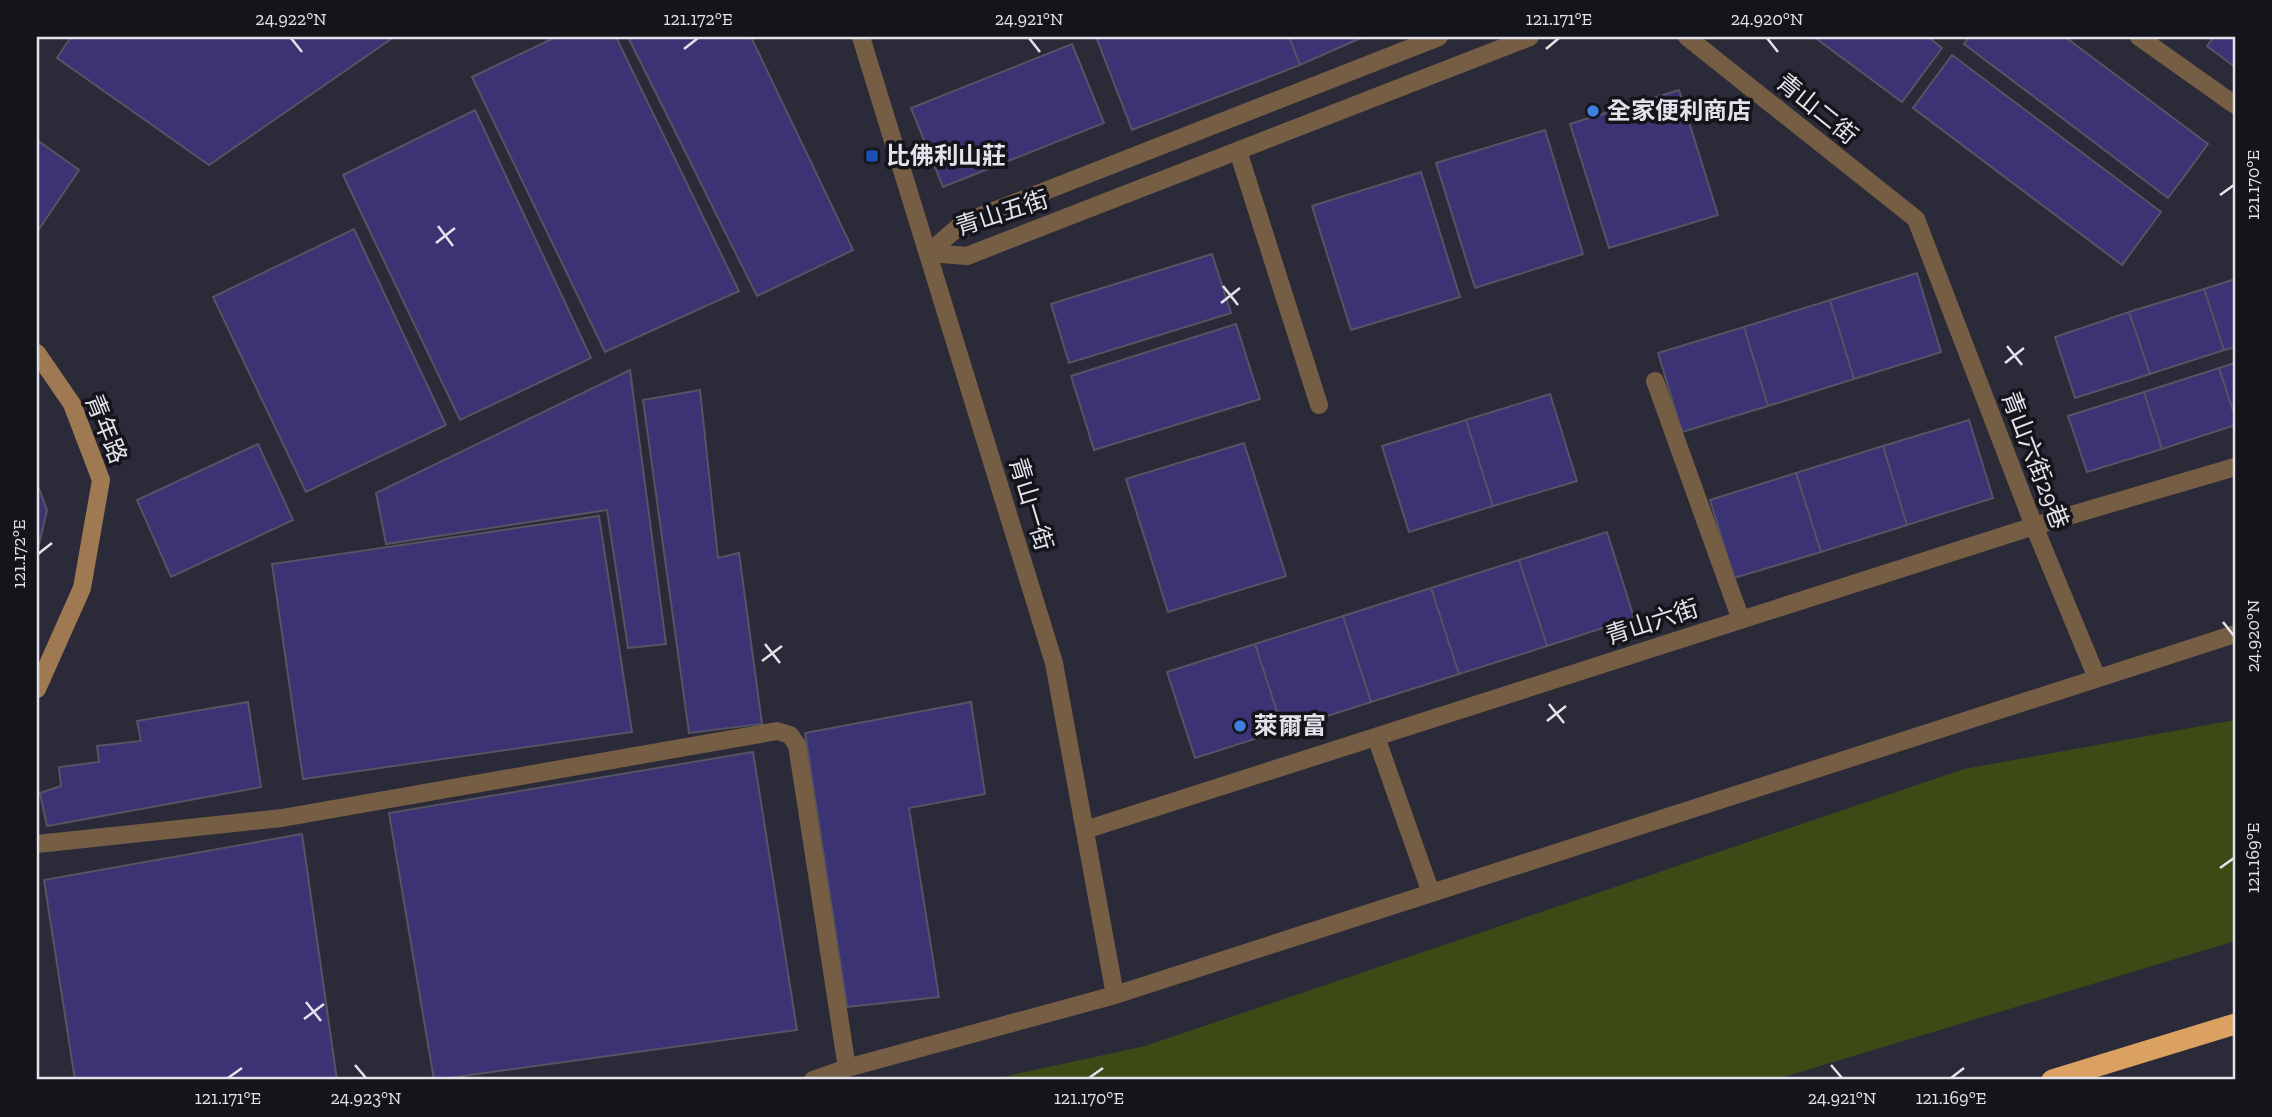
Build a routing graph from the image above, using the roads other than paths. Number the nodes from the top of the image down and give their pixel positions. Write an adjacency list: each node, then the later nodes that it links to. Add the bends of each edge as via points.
1 (861, 37): 9 (street, 青山一街)
2 (1439, 37): 9 (street, 青山五街, via 963,223)
3 (1530, 37): 7 (street, 青山五街)
4 (1687, 37): 8 (street, 青山二街)
5 (2139, 37): 6 (street)
6 (2235, 105)
7 (1238, 150): 9 (street, 青山五街, via 967,256); 12 (street)
8 (1916, 219): 14 (street, 青山六街29巷)
9 (928, 253): 20 (street, 青山一街, via 1054,663)
10 (37, 352): 18 (street, 青年路, via 72,404 101,480 82,589)
11 (1655, 381): 15 (street)
12 (1319, 405)
13 (2235, 467): 14 (street, 青山六街)
14 (2034, 526): 15 (street, 青山六街); 17 (street, 青山六街29巷)
15 (1741, 620): 19 (street, 青山六街)
16 (2235, 634): 17 (street)
17 (2097, 678): 22 (street)
18 (37, 689)
19 (1376, 737): 20 (street, 青山六街); 22 (street)
20 (1085, 830): 23 (street, 青山一街)
21 (37, 844): 25 (street, via 282,818 777,731 790,735 797,745)
22 (1431, 893): 23 (street)
23 (1115, 995): 25 (street)
24 (2235, 1024): 27 (highway)
25 (848, 1068): 26 (street)
26 (813, 1080)
27 (2052, 1080)

